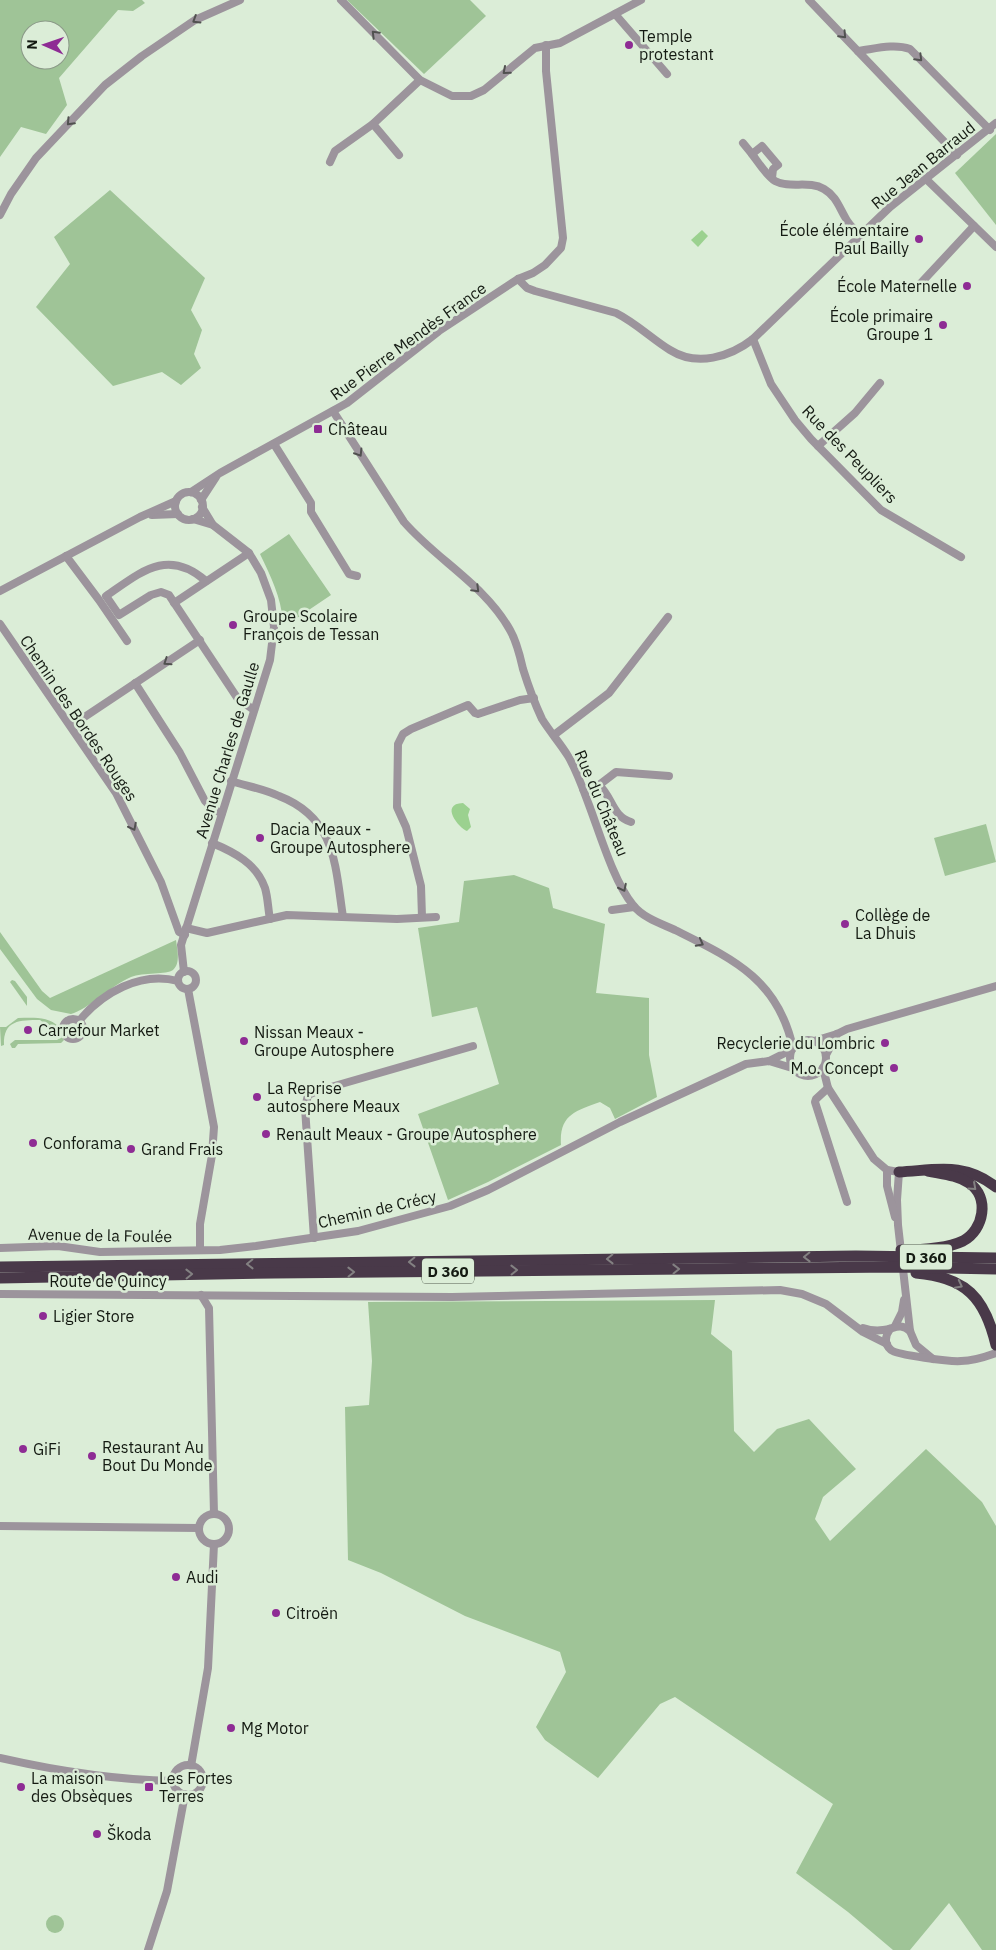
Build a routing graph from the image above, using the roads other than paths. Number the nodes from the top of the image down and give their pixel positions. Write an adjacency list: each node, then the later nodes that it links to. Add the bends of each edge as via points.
1 (240, 0): 20 (street, one-way to 20, via 195,20 105,85 36,158)
2 (341, 0): 9 (street, one-way to 2)
3 (641, 0): 5 (street)
4 (809, 0): 7 (street, one-way to 7)
5 (615, 14): 6 (street, via 560,43); 8 (street)
6 (546, 45): 9 (street, one-way to 9, via 535,48 484,90 471,96 452,96); 24 (street, Rue Pierre Mendès France, via 563,238 561,248 545,266)
7 (858, 51): 12 (street, one-way to 12, via 891,47 910,49); 15 (street)
8 (667, 74)
9 (420, 80): 11 (street)
10 (996, 123): 12 (street, Rue Jean Barraud)
11 (373, 124): 16 (street); 17 (street, via 335,151)
12 (990, 130): 15 (street, Rue Jean Barraud)
13 (743, 143): 14 (street)
14 (752, 154): 18 (street); 18 (street, via 762,146 778,164 773,169)
15 (957, 154): 19 (street, Rue Jean Barraud)
16 (399, 155)
17 (330, 162)
18 (772, 178): 22 (street, via 784,184 814,184 825,189)
19 (926, 179): 21 (street); 22 (street, Rue Jean Barraud)
20 (0, 215)
21 (974, 226): 23 (street); 25 (street)
22 (860, 235): 26 (street, Rue Jean Barraud)
23 (996, 247)
24 (518, 279): 26 (street, Rue Jean Barraud, via 535,291 629,319 671,351 688,358 719,357 738,350); 28 (street, Rue Pierre Mendès France, via 439,331)
25 (920, 284)
26 (753, 339): 30 (street, Rue des Peupliers, via 771,384 795,420)
27 (880, 383): 30 (street, via 856,413)
28 (333, 411): 29 (street, Rue Pierre Mendès France); 51 (street, Rue du Château, one-way to 51, via 404,522 464,577 506,622)
29 (274, 444): 31 (street, Rue Pierre Mendès France); 42 (street, via 311,503 311,512 349,574)
30 (818, 446): 41 (street, Rue des Peupliers, via 881,510)
31 (217, 475): 32 (street, Rue Pierre Mendès France); 34 (street, Rue Pierre Mendès France)
32 (191, 492): 33 (street, via 182,494); 34 (street)
33 (176, 501): 35 (street); 36 (street)
34 (202, 503): 37 (street, via 200,514); 38 (street, Avenue Charles de Gaulle)
35 (178, 514): 36 (street); 37 (street, via 186,520)
36 (140, 517): 40 (street)
37 (194, 519): 38 (street, Avenue Charles de Gaulle)
38 (213, 525): 39 (street, Avenue Charles de Gaulle)
39 (249, 553): 43 (street); 52 (street, Avenue Charles de Gaulle, via 271,600 274,627 273,649)
40 (66, 556): 44 (street); 49 (street)
41 (961, 557)
42 (357, 576)
43 (206, 581): 45 (street); 45 (street, via 194,571 163,564 141,572 106,596 119,615 161,592 169,595)
44 (0, 591)
45 (174, 603): 48 (street)
46 (668, 617): 54 (street, via 609,693)
47 (0, 624): 53 (street, Chemin des Bordes Rouges)
48 (200, 640): 50 (street, one-way to 50); 52 (street, via 238,699)
49 (127, 641)
50 (135, 683): 53 (street); 59 (street, via 180,753 205,800)
51 (534, 698): 54 (street, Rue du Château, via 542,719); 65 (street, via 478,714 468,705 411,729 400,739 397,808 406,827 421,886)
52 (254, 710): 56 (street, Avenue Charles de Gaulle)
53 (71, 726): 68 (street, Chemin des Bordes Rouges, one-way to 68, via 116,793 161,882 179,932)
54 (554, 735): 58 (street, Rue du Château, via 570,759)
55 (669, 776): 57 (street, via 616,772)
56 (231, 781): 59 (street, Avenue Charles de Gaulle); 64 (street, via 292,801 320,825 332,849)
57 (599, 785): 58 (street); 60 (street, via 606,791 617,813)
58 (583, 789): 62 (street, Rue du Château, one-way to 62, via 604,847)
59 (222, 813): 61 (street, Avenue Charles de Gaulle)
60 (631, 822)
61 (212, 843): 67 (street, via 241,857 257,872 264,887); 68 (street, Avenue Charles de Gaulle)
62 (634, 907): 63 (street); 77 (street, Rue du Château, one-way to 77, via 753,975 779,1008)
63 (612, 910)
64 (343, 917): 65 (street); 67 (street, via 287,915)
65 (422, 917): 66 (street)
66 (436, 917)
67 (270, 919): 68 (street, via 207,933)
68 (185, 932): 69 (street, Avenue Charles de Gaulle, via 181,945)
69 (184, 972): 70 (street); 72 (street, via 195,978 193,986)
70 (178, 980): 72 (street, via 180,986); 73 (street, via 151,978 130,983 108,995)
71 (996, 986): 74 (street)
72 (188, 989): 92 (street, via 214,1127 200,1224)
73 (78, 1021)
74 (837, 1034): 75 (street); 78 (street)
75 (814, 1041): 77 (street, via 801,1041); 78 (street, via 822,1046)
76 (472, 1046): 90 (street, via 308,1095 304,1108)
77 (792, 1049): 79 (street, Chemin de Crécy); 80 (street, via 789,1059)
78 (826, 1056): 81 (street)
79 (769, 1061): 80 (street, Chemin de Crécy); 90 (street, Chemin de Crécy, via 746,1064 450,1206 381,1226)
80 (792, 1068): 82 (street, via 799,1075)
81 (823, 1068): 82 (street); 83 (street)
82 (809, 1077): 83 (street)
83 (828, 1088): 84 (street, via 874,1159); 88 (street, via 815,1102)
84 (887, 1170): 86 (street); 89 (street, via 887,1186)
85 (928, 1170): 86 (highway); 87 (highway, via 967,1171); 93 (highway, one-way to 93, via 959,1178 979,1193 983,1206 975,1232 950,1245 908,1250 863,1250)
86 (900, 1172): 89 (street)
87 (996, 1188)
88 (847, 1202)
89 (898, 1226): 99 (street)
90 (314, 1238): 92 (street, Chemin de Crécy)
91 (0, 1248): 92 (street, Avenue de la Foulée, via 58,1246 100,1252)
92 (200, 1250)
93 (856, 1256): 94 (highway, D 360); 95 (highway, D 360, one-way to 95)
94 (996, 1258)
95 (0, 1267)
96 (897, 1267): 97 (highway, D 360); 98 (highway, D 360, one-way to 96); 108 (highway, one-way to 108, via 907,1273 942,1278 972,1292 983,1307)
97 (996, 1269)
98 (0, 1278)
99 (906, 1293): 105 (street, via 902,1312); 106 (street)
100 (0, 1294): 101 (street, Route de Quincy)
101 (201, 1295): 102 (street, Route de Quincy); 103 (street)
102 (215, 1295): 103 (street); 104 (street, Route de Quincy, via 452,1297 780,1290 802,1294 826,1304)
103 (209, 1308): 112 (street)
104 (854, 1325): 105 (street, via 872,1330); 107 (street, Route de Quincy)
105 (892, 1328): 106 (street, via 902,1326); 107 (street, via 886,1336)
106 (911, 1335): 109 (street, via 910,1347); 111 (street, via 916,1345)
107 (887, 1344): 109 (street, via 893,1352)
108 (996, 1345)
109 (902, 1353): 111 (street)
110 (996, 1353): 111 (street, via 960,1361)
111 (933, 1359)
112 (214, 1514): 114 (street, via 202,1520); 115 (street, via 226,1520 229,1534)
113 (0, 1526): 114 (street)
114 (199, 1528): 115 (street, via 202,1538)
115 (214, 1544): 117 (street, via 208,1668)
116 (0, 1758): 118 (street, via 102,1776)
117 (191, 1766): 118 (street, via 177,1770); 119 (street, via 200,1772 202,1784 197,1791)
118 (173, 1781): 119 (street, via 177,1790)
119 (185, 1794): 120 (street, via 167,1891)
120 (148, 1950)

